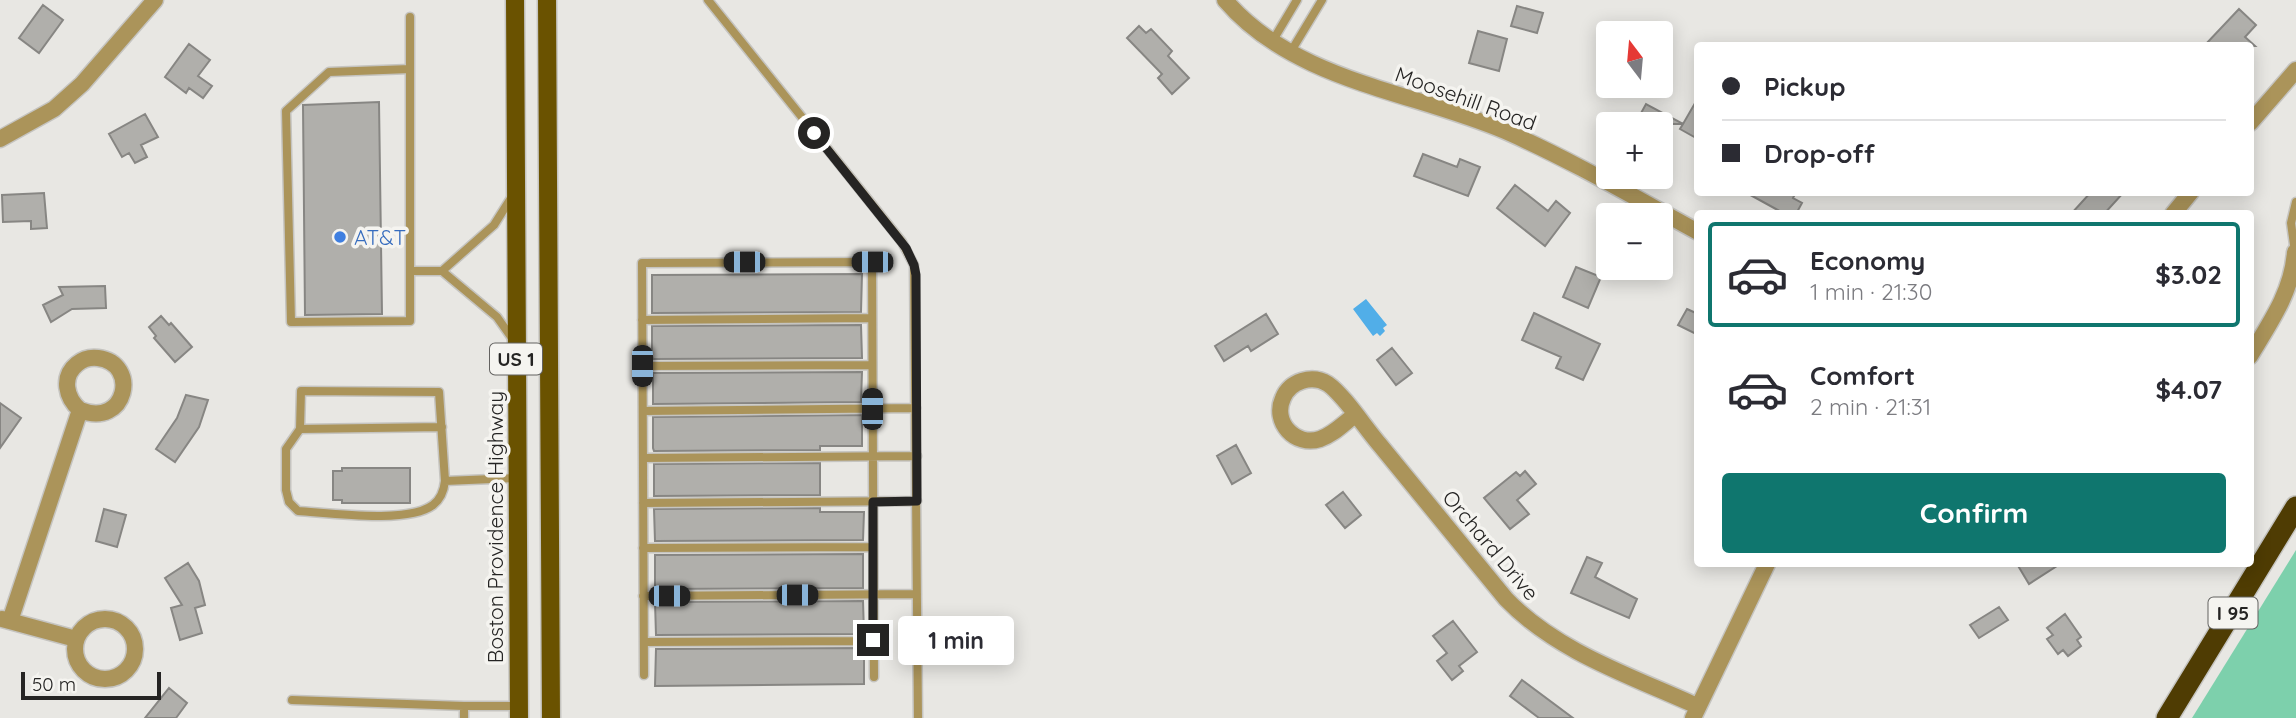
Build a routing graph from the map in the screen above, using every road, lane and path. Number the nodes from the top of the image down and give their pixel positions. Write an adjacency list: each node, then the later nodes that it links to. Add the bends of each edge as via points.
1 (155, 0): 14 (street, via 82,84 54,109)
2 (515, 0): 15 (main road, Boston Providence Highway / US 1)
3 (547, 0): 62 (main road, US 1)
4 (708, 0): 29 (lane, via 909,254 916,275)
5 (1225, 0): 9 (street, Moosehill Road)
6 (1297, 0): 9 (lane)
7 (1322, 0): 10 (lane)
8 (410, 17): 11 (lane)
9 (1272, 42): 10 (street, Moosehill Road)
10 (1290, 52): 19 (street, Moosehill Road, via 1347,77 1504,131)
11 (410, 69): 21 (lane); 21 (lane, via 329,72 286,111 291,322 410,321)
12 (2296, 70): 13 (street)
13 (2254, 118)
14 (0, 139)
15 (515, 193): 22 (lane, via 494,225); 25 (main road, Boston Providence Highway / US 1)
16 (2188, 196): 18 (street)
17 (2296, 202): 20 (lane, via 2291,223)
18 (2176, 210)
19 (1694, 230)
20 (2295, 252): 26 (street, via 2285,297)
21 (410, 271): 22 (lane)
22 (442, 271): 25 (lane, via 497,317)
23 (872, 318): 24 (lane); 24 (lane, via 872,262 642,263); 27 (lane)
24 (642, 320): 28 (lane)
25 (516, 344): 39 (main road, Boston Providence Highway / US 1)
26 (2254, 349)
27 (872, 365): 28 (lane); 30 (lane)
28 (642, 366): 32 (lane)
29 (916, 408): 30 (lane); 37 (lane)
30 (872, 409): 32 (lane); 36 (lane)
31 (80, 410): 51 (street)
32 (643, 411): 38 (lane)
33 (1355, 415): 33 (street, Orchard Drive, via 1327,436 1308,441 1289,432 1280,404 1299,381 1319,380); 60 (street, Orchard Drive, via 1523,617 1565,647)
34 (442, 427): 35 (lane); 35 (lane, via 439,392 301,391); 40 (lane)
35 (300, 429): 40 (lane, via 286,449 286,490 298,511 398,516 434,505 443,494)
36 (873, 456): 37 (lane); 38 (lane); 42 (lane)
37 (916, 456): 41 (lane)
38 (643, 458): 43 (lane)
39 (517, 478): 40 (lane); 59 (main road, Boston Providence Highway / US 1)
40 (445, 481)
41 (917, 501): 42 (lane); 49 (lane)
42 (873, 502): 43 (lane); 45 (lane)
43 (643, 503): 46 (lane)
44 (2296, 508): 64 (highway, I 95)
45 (873, 547): 46 (lane); 48 (lane)
46 (643, 548): 50 (lane)
47 (1766, 567): 60 (street)
48 (873, 594): 49 (lane); 50 (lane); 53 (lane)
49 (917, 594): 63 (lane)
50 (643, 596): 54 (lane)
51 (5, 620): 52 (street)
52 (76, 639)
53 (873, 640): 54 (lane); 56 (lane)
54 (644, 642): 55 (lane)
55 (644, 675)
56 (873, 677)
57 (292, 700): 58 (lane)
58 (464, 706): 59 (lane); 61 (lane)
59 (519, 712)
60 (1695, 712)
61 (464, 718)
62 (551, 718)
63 (918, 718)
64 (2167, 718)

